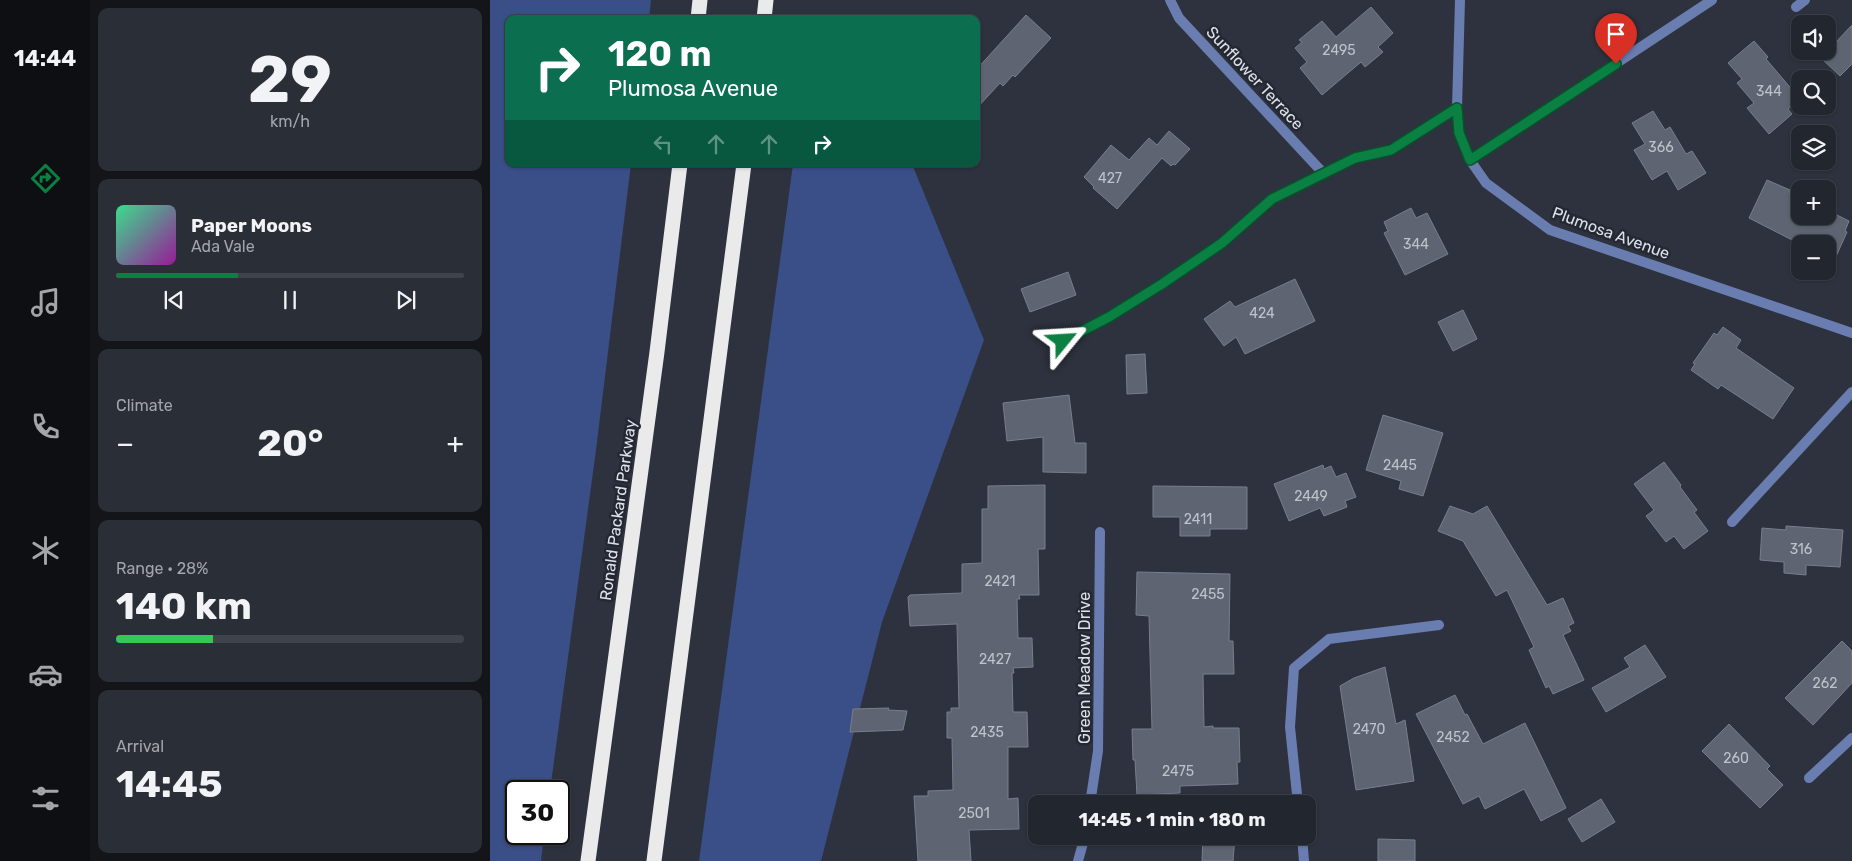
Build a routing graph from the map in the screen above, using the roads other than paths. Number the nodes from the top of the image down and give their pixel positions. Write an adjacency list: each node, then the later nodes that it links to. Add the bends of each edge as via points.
1 (700, 0): 8 (highway)
2 (766, 0): 9 (highway)
3 (1170, 0): 14 (street, Sunflower Terrace, via 1179,18)
4 (1460, 0): 10 (street, Plumosa Avenue)
5 (1712, 0): 11 (street)
6 (1805, 0): 7 (street)
7 (1796, 7)
8 (698, 15)
9 (764, 15)
10 (1457, 108): 11 (street, Plumosa Avenue, via 1459,133); 14 (street, via 1391,150 1355,158)
11 (1470, 160): 15 (street, Plumosa Avenue, via 1486,182 1550,230)
12 (680, 167): 27 (highway, Ronald Packard Parkway)
13 (744, 167): 28 (highway)
14 (1324, 174): 16 (street, via 1272,199 1222,243 1162,284)
15 (1852, 333)
16 (1063, 341)
17 (1852, 392): 18 (street)
18 (1732, 522)
19 (1100, 532): 23 (street, Green Meadow Drive, via 1098,751)
20 (1439, 626): 24 (street, via 1329,639 1294,668 1290,727)
21 (1852, 738): 22 (street)
22 (1809, 778)
23 (1091, 795)
24 (1297, 795)
25 (1082, 845): 29 (street)
26 (1303, 845): 30 (street)
27 (588, 861)
28 (654, 861)
29 (1078, 861)
30 (1304, 861)

